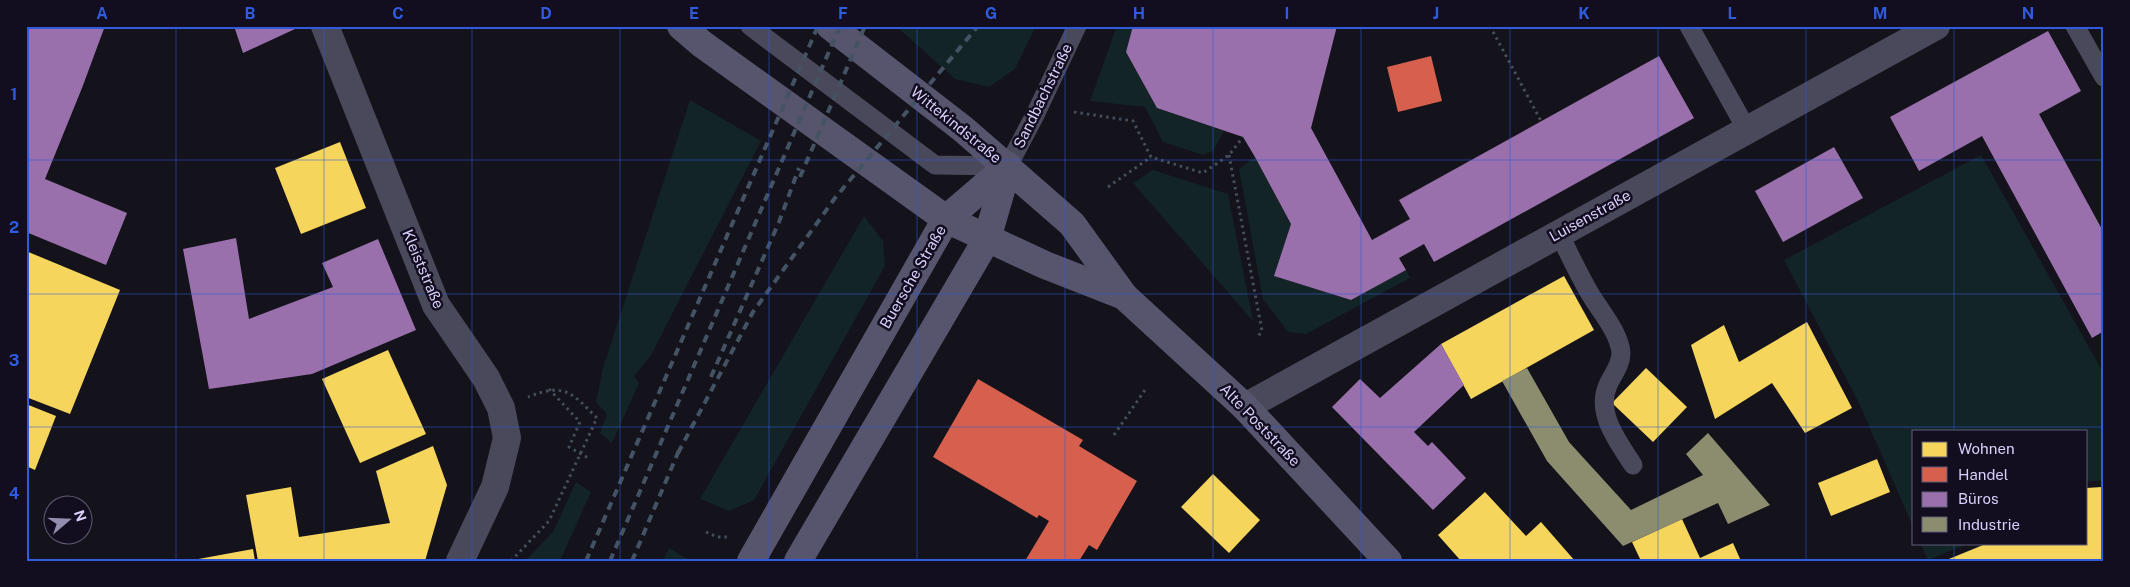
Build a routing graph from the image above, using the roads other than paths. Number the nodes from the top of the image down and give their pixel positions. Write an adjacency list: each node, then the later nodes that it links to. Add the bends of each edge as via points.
1 (325, 26): 18 (street, Kleiststraße, via 436,305 486,378 501,408 507,438 495,487)
2 (681, 26): 12 (main road)
3 (750, 26): 11 (lane, Wittekindstraße, via 935,165)
4 (830, 26): 11 (main road, Wittekindstraße)
5 (1077, 26): 11 (lane, Sandbachstraße)
6 (1689, 26): 10 (lane)
7 (1936, 26): 10 (street, Luisenstraße)
8 (2075, 26): 9 (lane)
9 (2104, 77)
10 (1747, 130): 13 (street, Luisenstraße)
11 (1008, 166): 12 (main road, Buersche Straße); 14 (main road); 15 (main road, Alte Poststraße, via 1072,224)
12 (946, 219): 14 (main road); 19 (main road, Buersche Straße)
13 (1559, 234): 16 (street, Luisenstraße); 17 (lane, via 1612,329 1621,352 1618,367 1607,387 1604,408 1611,431)
14 (986, 239): 15 (main road, Alte Poststraße); 20 (main road)
15 (1124, 296): 16 (main road, Alte Poststraße)
16 (1245, 406): 21 (main road, Alte Poststraße)
17 (1633, 465)
18 (460, 561)
19 (751, 561)
20 (798, 561)
21 (1388, 561)

